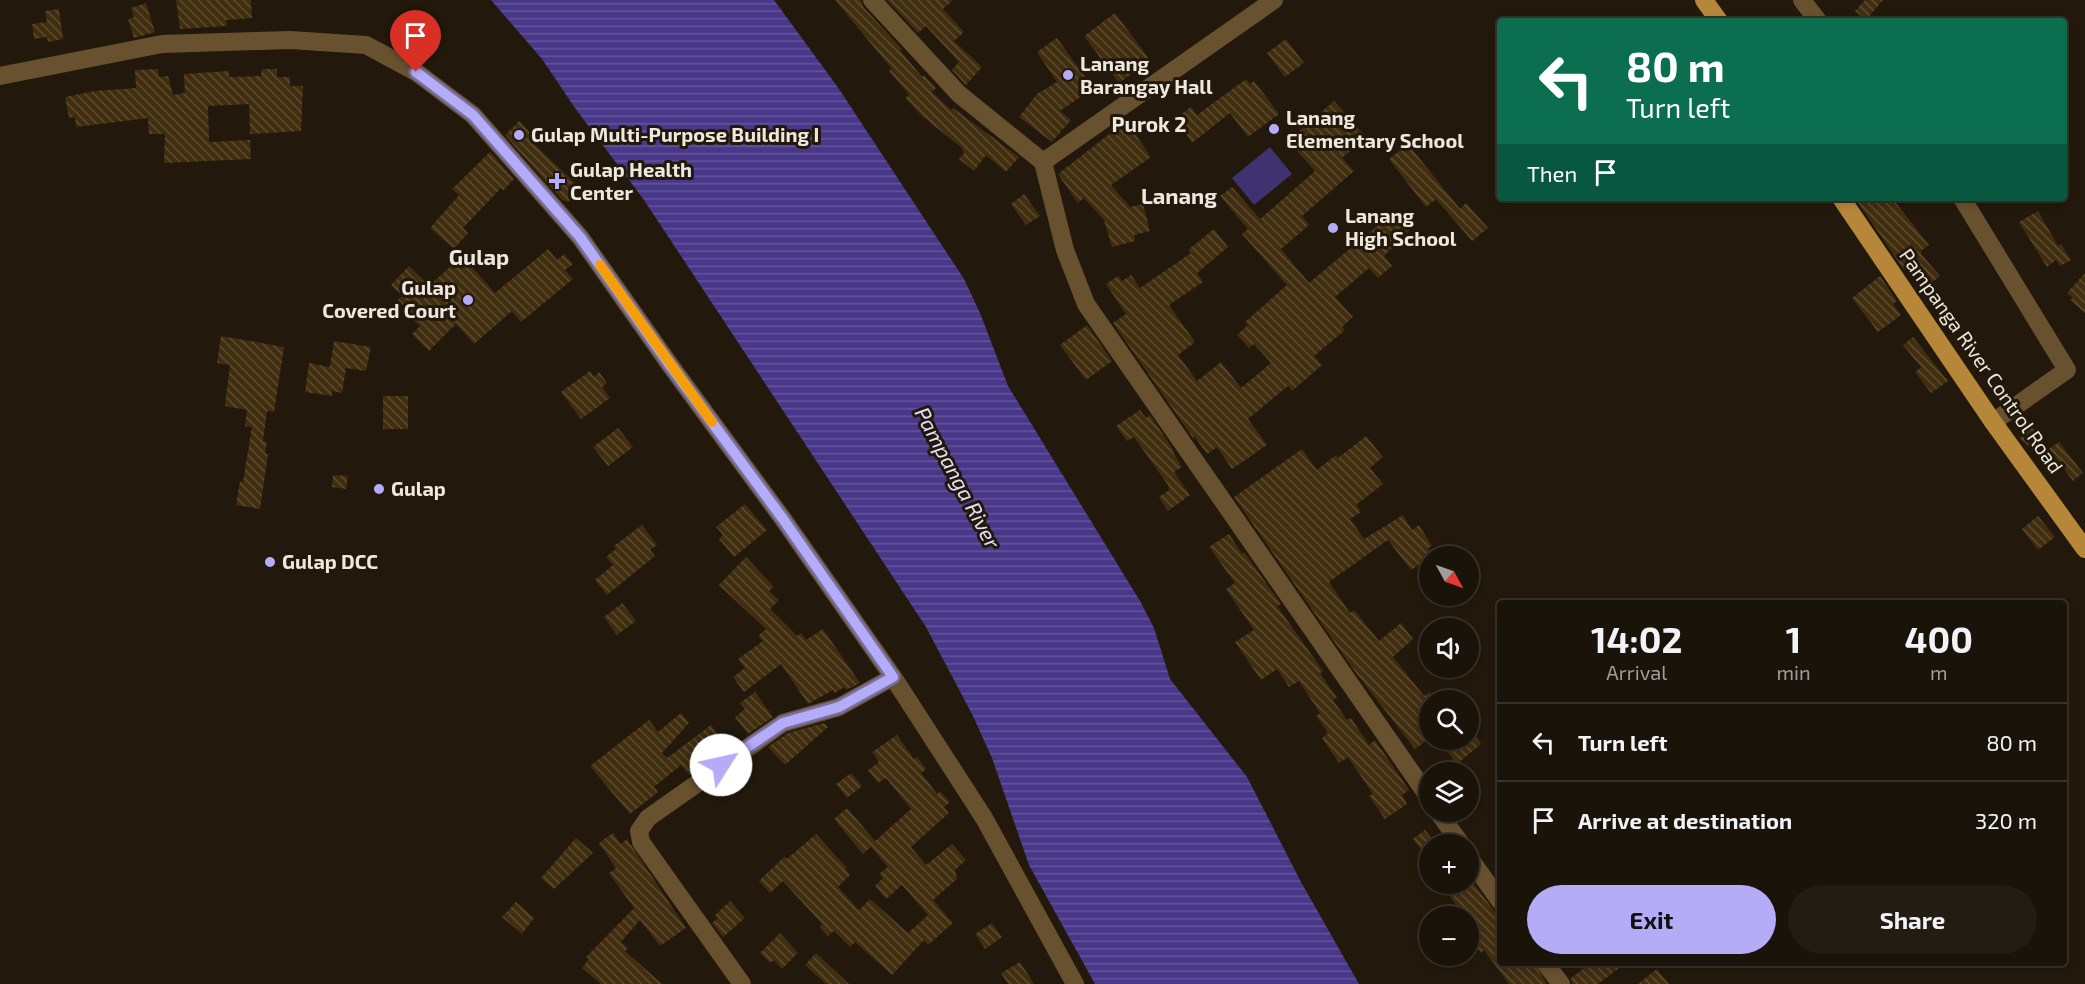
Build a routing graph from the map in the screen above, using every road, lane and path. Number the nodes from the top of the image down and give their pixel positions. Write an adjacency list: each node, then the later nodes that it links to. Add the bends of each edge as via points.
1 (872, 0): 8 (street, via 959,94)
2 (1274, 0): 8 (street)
3 (1704, 0): 5 (main road)
4 (1802, 0): 6 (street)
5 (1717, 18)
6 (1816, 18)
7 (0, 76): 13 (street, via 162,44 290,40 366,45 416,72 473,115 580,237)
8 (1043, 162): 14 (street, via 1065,250 1086,304)
9 (1843, 201): 11 (main road, Pampanga River Control Road)
10 (1964, 201): 11 (street, via 2067,370)
11 (1993, 422): 12 (main road, Pampanga River Control Road)
12 (2085, 549)
13 (893, 677): 18 (street, via 839,707 783,723 648,818 639,831 640,842); 19 (street, via 984,818)
14 (1419, 783)
15 (1479, 871): 16 (street)
16 (1497, 897)
17 (1547, 966): 20 (street)
18 (742, 984)
19 (1075, 984)
20 (1561, 984)

